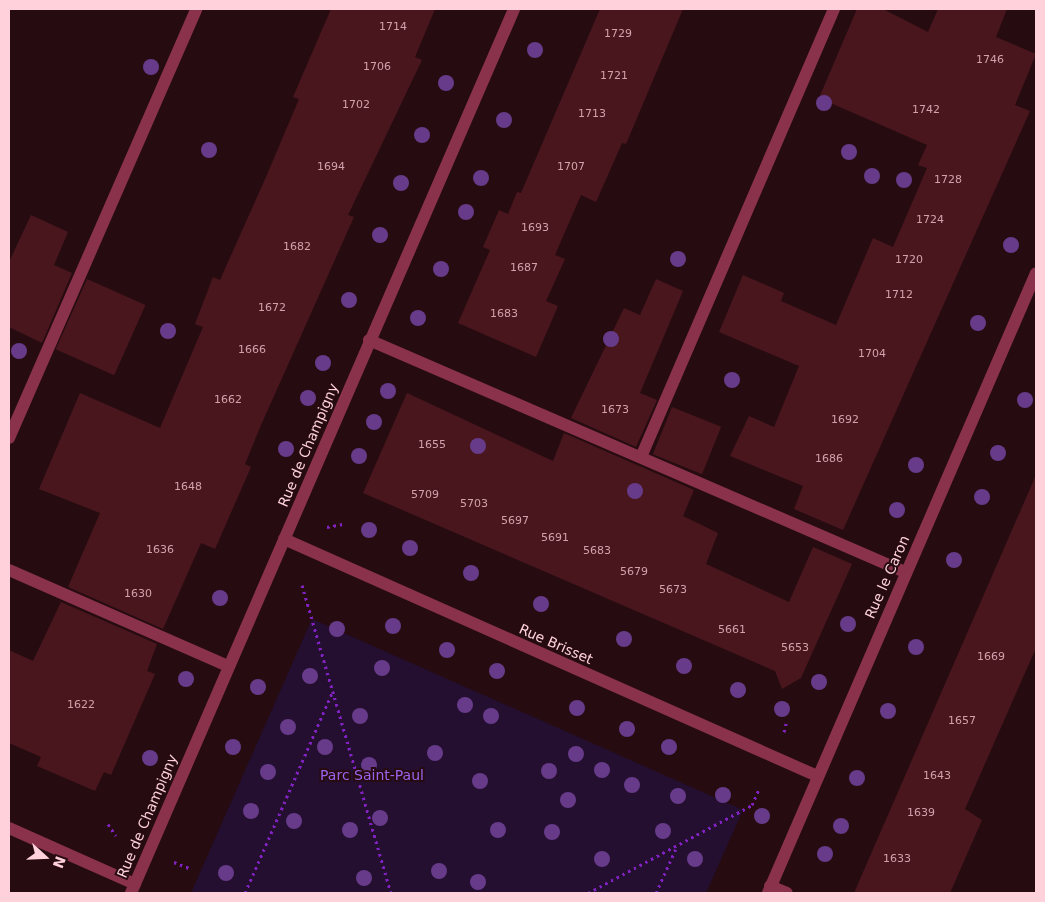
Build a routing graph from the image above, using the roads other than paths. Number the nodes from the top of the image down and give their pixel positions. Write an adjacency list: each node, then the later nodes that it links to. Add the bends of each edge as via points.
1 (196, 9): 6 (street)
2 (514, 9): 5 (street, Rue de Champigny)
3 (834, 9): 7 (street)
4 (1036, 274): 10 (street, Rue le Caron)
5 (369, 340): 7 (street); 8 (street, Rue de Champigny)
6 (9, 438)
7 (640, 457): 10 (street)
8 (284, 539): 11 (street, Rue de Champigny); 12 (street, Rue Brisset)
9 (9, 570): 11 (street)
10 (905, 572): 12 (street, Rue le Caron)
11 (228, 666): 14 (street, Rue de Champigny)
12 (817, 776): 15 (street, Rue le Caron)
13 (9, 828): 14 (street)
14 (133, 888)
15 (769, 890): 16 (street)
16 (787, 893)

